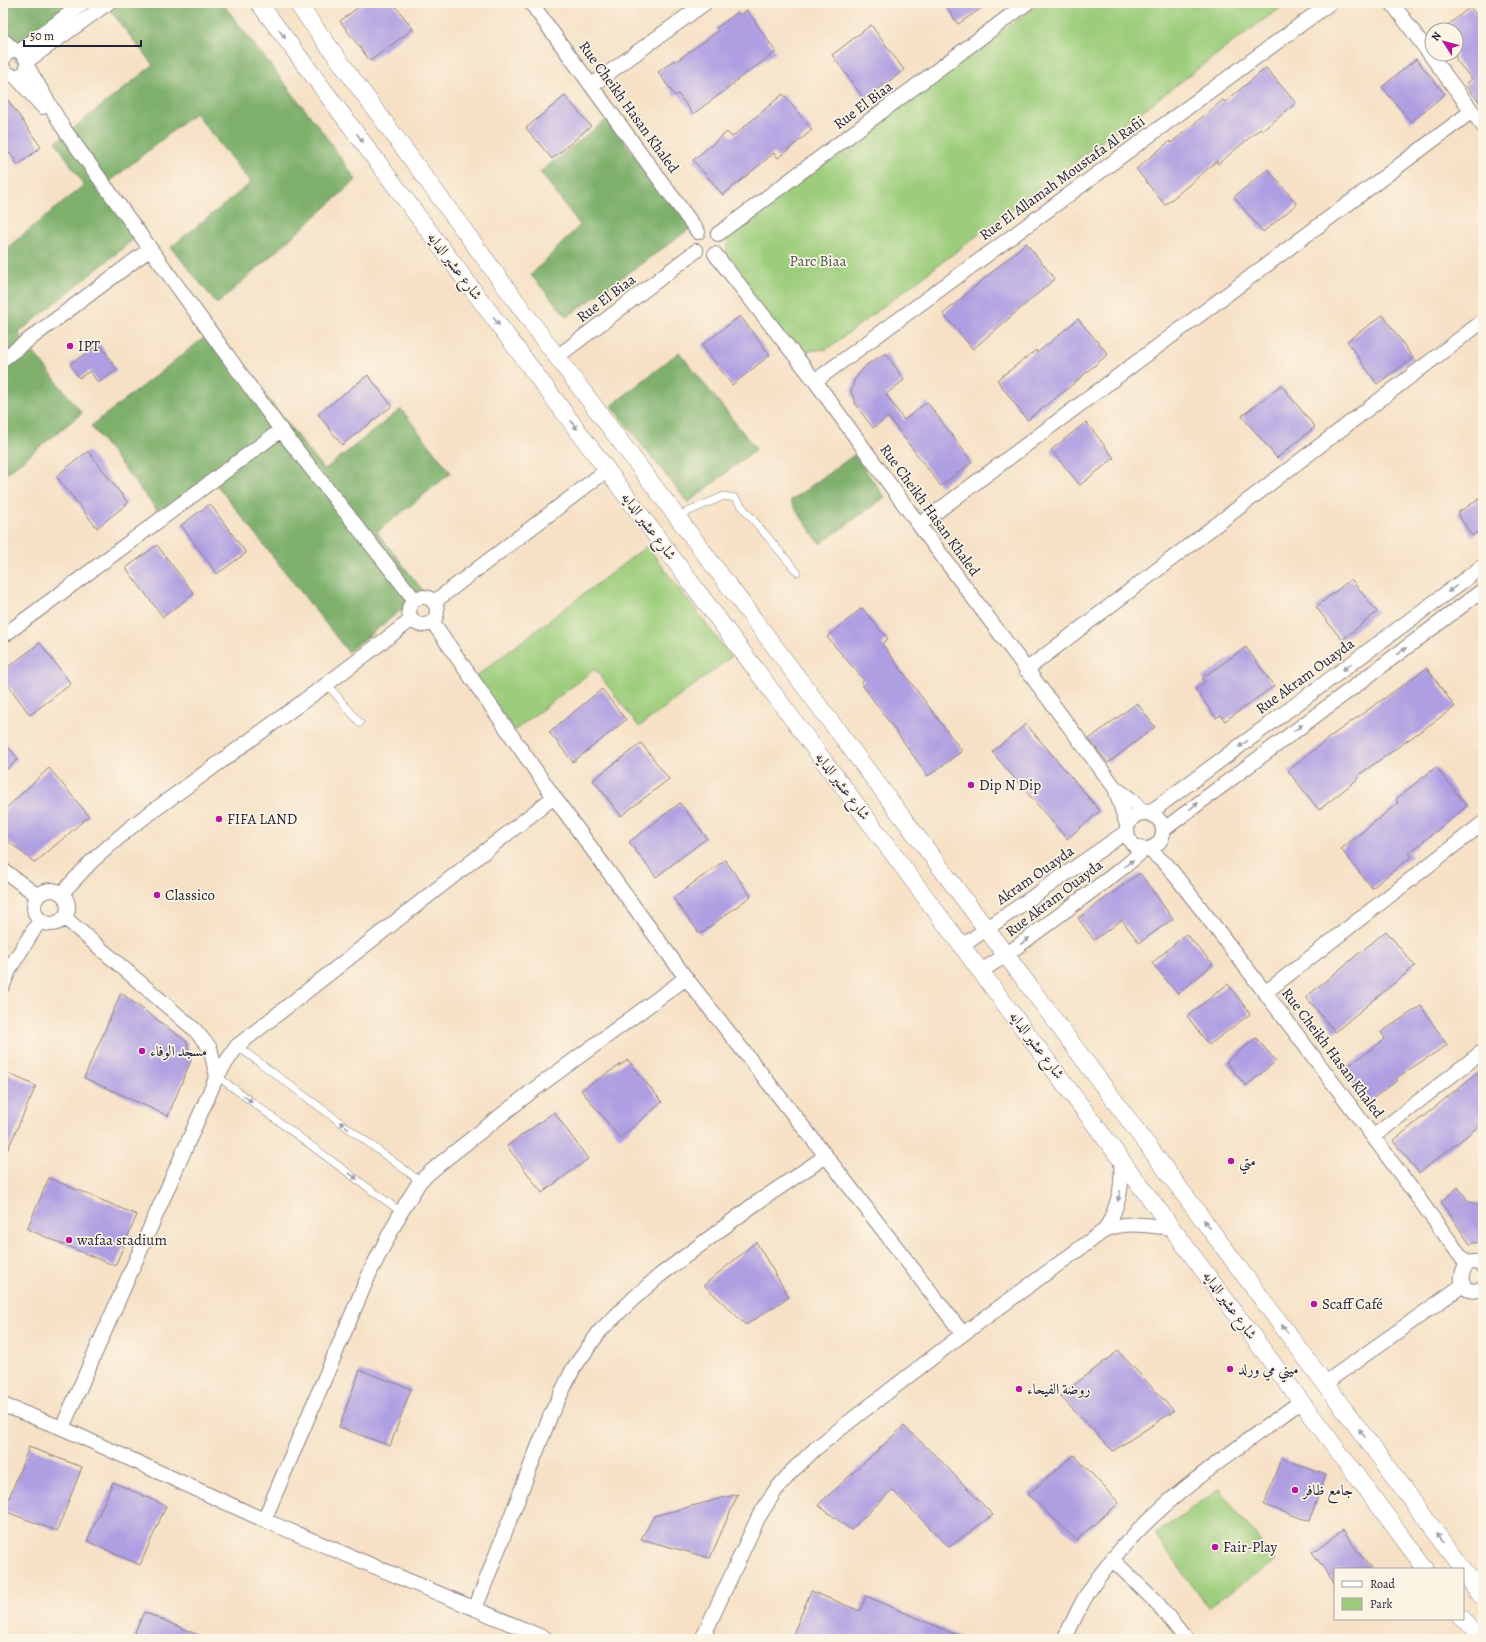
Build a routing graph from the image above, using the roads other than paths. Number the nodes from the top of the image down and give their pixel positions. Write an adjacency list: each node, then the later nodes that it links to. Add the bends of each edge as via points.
1 (83, 3): 11 (street)
2 (108, 3): 11 (street)
3 (259, 3): 28 (street, شارع عشير الدايه, one-way to 28)
4 (296, 3): 24 (street, شارع عشير الدايه)
5 (531, 3): 14 (street, Rue Cheikh Hasan Khaled)
6 (705, 3): 14 (street)
7 (1027, 3): 19 (street, Rue El Biaa)
8 (1330, 3): 26 (street, Rue El Allamah Moustafa Al Rafii)
9 (1392, 3): 15 (street)
10 (3, 40): 11 (street)
11 (22, 57): 12 (street, via 9,52); 13 (street, via 25,71 20,75); 17 (street)
12 (3, 59)
13 (8, 74): 17 (street)
14 (592, 85): 18 (street, Rue Cheikh Hasan Khaled)
15 (1472, 111): 16 (street); 30 (street)
16 (1483, 126)
17 (64, 129): 20 (street)
18 (698, 232): 19 (street, via 705,229); 21 (street, via 693,245)
19 (718, 234): 22 (street, via 720,248)
20 (150, 250): 25 (street); 27 (street)
21 (696, 251): 22 (street, via 708,257); 24 (street, Rue El Biaa)
22 (715, 254): 26 (street, Rue Cheikh Hasan Khaled)
23 (1483, 321): 39 (street)
24 (557, 357): 29 (street, شارع عشير الدايه)
25 (3, 359)
26 (815, 381): 30 (street, Rue Cheikh Hasan Khaled)
27 (281, 430): 34 (street); 38 (street)
28 (607, 470): 35 (street); 56 (street, شارع عشير الدايه)
29 (677, 516): 32 (lane, via 724,496 735,498); 55 (street, شارع عشير الدايه)
30 (919, 525): 39 (street, Rue Cheikh Hasan Khaled)
31 (1483, 566): 44 (street, Rue Akram Ouayda, one-way to 44, via 1156,808)
32 (798, 572)
33 (1483, 590): 47 (street, one-way to 33)
34 (414, 599): 35 (street, via 425,596); 36 (street, via 408,613)
35 (434, 602): 37 (street, via 437,608 436,617)
36 (412, 620): 37 (street, via 421,625 430,624); 40 (street)
37 (432, 621): 43 (street)
38 (3, 636)
39 (1026, 670): 42 (street, Rue Cheikh Hasan Khaled)
40 (327, 684): 41 (lane); 51 (street, via 132,827 92,861)
41 (360, 723)
42 (1115, 788): 44 (street, Rue Cheikh Hasan Khaled); 46 (street, Rue Cheikh Hasan Khaled)
43 (554, 796): 59 (street); 62 (street)
44 (1145, 812): 46 (street, via 1130,819); 47 (street, via 1158,818)
45 (1483, 823): 61 (street)
46 (1126, 828): 48 (street, via 1129,840 1134,845); 55 (street, Akram Ouayda)
47 (1162, 833): 48 (street, via 1159,842); 49 (street, Rue Cheikh Hasan Khaled)
48 (1147, 849): 49 (street, Rue Cheikh Hasan Khaled); 57 (street, Rue Akram Ouayda, one-way to 48)
49 (1167, 865): 61 (street, Rue Cheikh Hasan Khaled)
50 (3, 870): 52 (street)
51 (62, 893): 52 (street, via 45,890); 53 (street, via 67,900 68,909)
52 (38, 896): 54 (street, via 34,904 35,913)
53 (64, 918): 54 (street, via 57,923 48,924); 63 (street, via 195,1030)
54 (40, 920): 60 (street, via 10,968)
55 (987, 929): 56 (street, Akram Ouayda); 57 (street, شارع عشير الدايه)
56 (962, 946): 58 (street, شارع عشير الدايه)
57 (1006, 955): 58 (street, Rue Akram Ouayda); 78 (street, شارع عشير الدايه, one-way to 57)
58 (981, 971): 68 (street, شارع عشير الدايه)
59 (686, 978): 67 (street); 69 (street, via 532,1091)
60 (3, 985)
61 (1266, 992): 66 (street, Rue Cheikh Hasan Khaled)
62 (237, 1046): 63 (street); 65 (street); 69 (lane, one-way to 62)
63 (210, 1048): 65 (street)
64 (1483, 1051): 66 (street)
65 (217, 1076): 70 (lane, one-way to 70); 81 (street)
66 (1374, 1136): 73 (street, Rue Cheikh Hasan Khaled)
67 (826, 1156): 77 (street); 88 (street, via 752,1206 659,1276 600,1331 573,1369 551,1414)
68 (1121, 1159): 71 (street, شارع عشير الدايه); 72 (street, one-way to 72, via 1120,1196)
69 (420, 1181): 70 (street)
70 (401, 1212): 82 (street, via 370,1270)
71 (1173, 1228): 72 (street, via 1132,1224); 79 (street, شارع عشير الدايه)
72 (1105, 1230): 77 (street)
73 (1467, 1265): 74 (street, via 1473,1263); 75 (street, via 1462,1271)
74 (1483, 1266)
75 (1463, 1285): 76 (street, via 1469,1290); 78 (street)
76 (1483, 1288)
77 (963, 1334): 91 (street, via 815,1449 791,1472 758,1518)
78 (1325, 1383): 85 (street, شارع عشير الدايه, one-way to 78)
79 (1300, 1402): 83 (street, via 1190,1484 1135,1534); 84 (street, شارع عشير الدايه)
80 (3, 1405): 81 (street)
81 (62, 1428): 82 (street)
82 (264, 1520): 88 (street)
83 (1112, 1560): 92 (street, via 1086,1596); 93 (street, via 1158,1604)
84 (1425, 1568)
85 (1462, 1568)
86 (1464, 1570): 87 (street, شارع عشير الدايه)
87 (1483, 1596)
88 (475, 1609): 90 (street)
89 (1464, 1619): 94 (street)
90 (546, 1639)
91 (702, 1639)
92 (1064, 1639)
93 (1186, 1639)
94 (1478, 1639)

